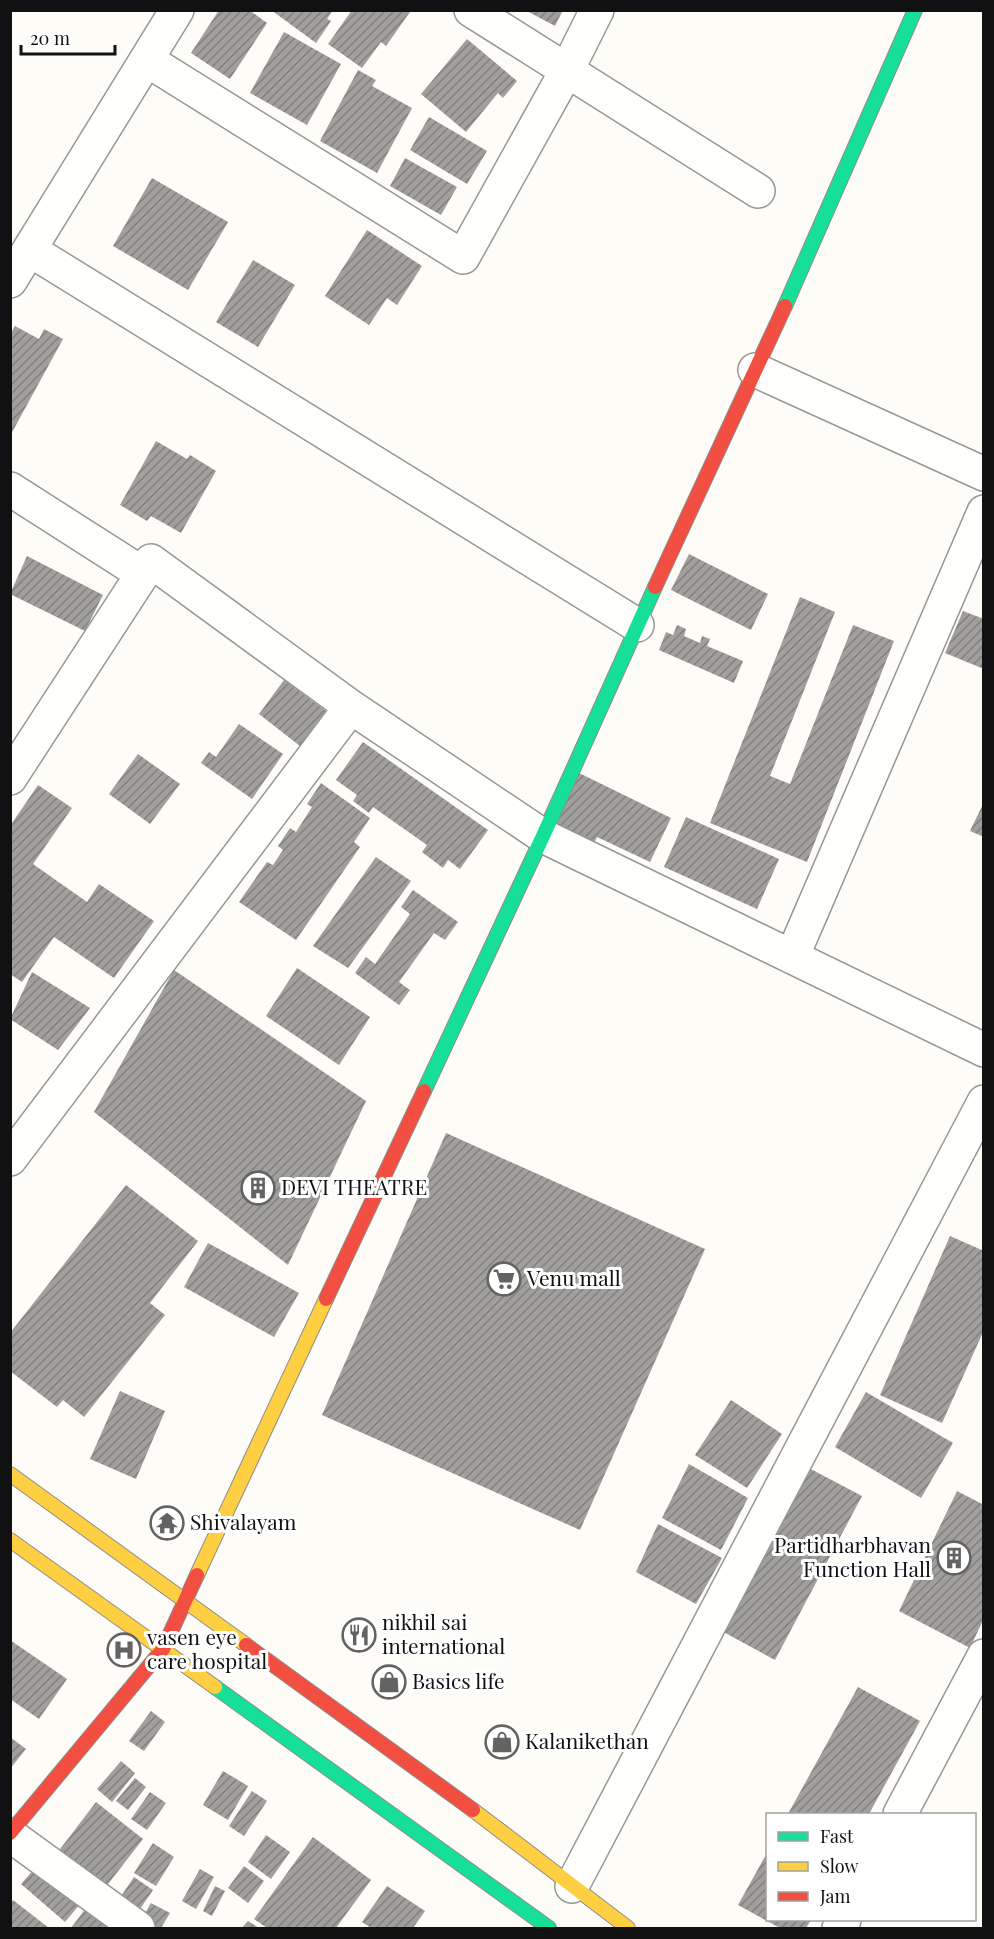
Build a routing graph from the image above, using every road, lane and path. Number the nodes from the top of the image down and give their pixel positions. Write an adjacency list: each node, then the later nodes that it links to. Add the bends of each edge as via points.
1 (177, 10): 5 (street)
2 (471, 10): 6 (street)
3 (597, 10): 6 (street)
4 (915, 10): 10 (street)
5 (147, 60): 6 (street, via 463,257); 8 (street)
6 (567, 70): 7 (street)
7 (758, 192)
8 (30, 250): 9 (street); 15 (street)
9 (10, 281)
10 (755, 370): 11 (street); 15 (street)
11 (984, 474)
12 (10, 489): 14 (street)
13 (984, 512): 19 (street)
14 (142, 574): 16 (street, via 151,561); 17 (street)
15 (637, 625): 18 (street)
16 (351, 707): 18 (street); 22 (street)
17 (10, 778)
18 (543, 836): 19 (street); 25 (street)
19 (792, 957): 20 (street)
20 (984, 1050)
21 (984, 1102): 30 (street)
22 (10, 1159)
23 (10, 1474): 25 (street)
24 (10, 1540): 26 (street)
25 (185, 1601): 26 (street); 30 (street, via 459,1798)
26 (163, 1649): 29 (street); 32 (street)
27 (984, 1656): 28 (street)
28 (901, 1813)
29 (10, 1834): 31 (street)
30 (572, 1886): 33 (street)
31 (138, 1929)
32 (549, 1929)
33 (628, 1929)

